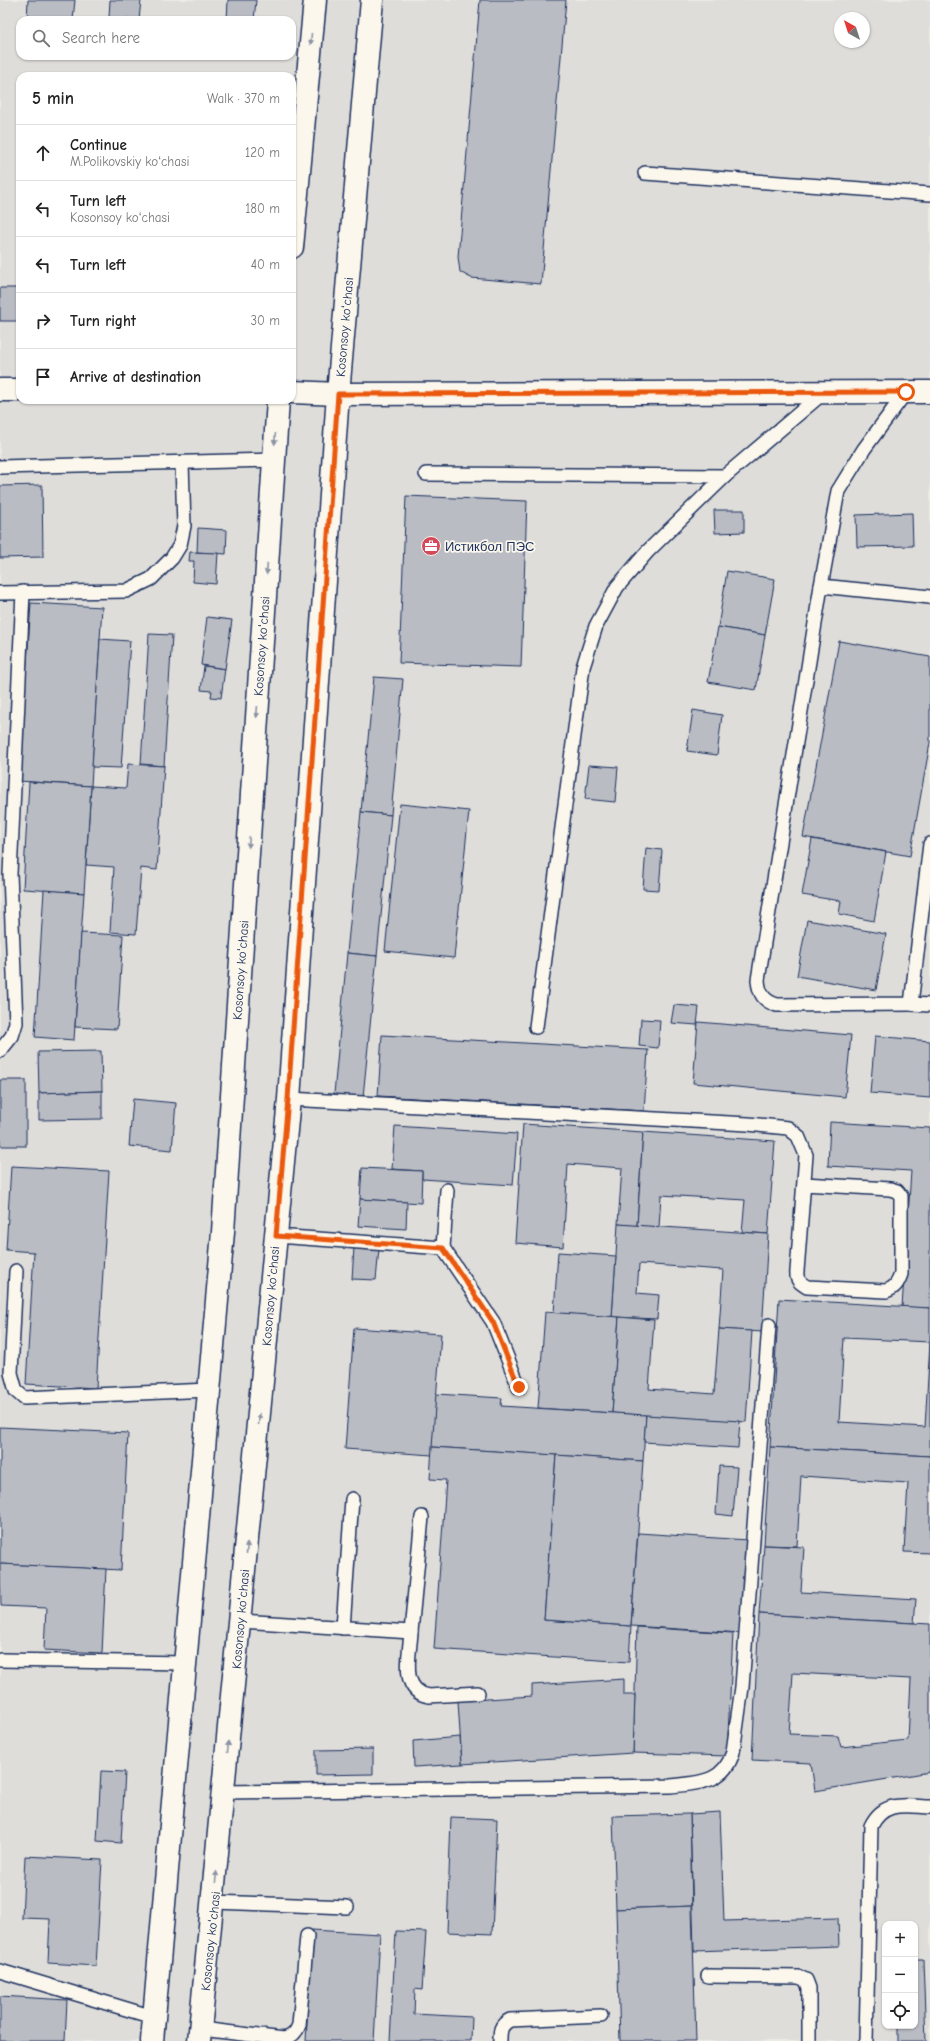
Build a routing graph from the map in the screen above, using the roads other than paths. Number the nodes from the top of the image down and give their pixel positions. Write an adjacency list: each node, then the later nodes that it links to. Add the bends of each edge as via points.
1 (315, 0): 5 (street, one-way to 5)
2 (372, 0): 12 (street, Kosonsoy koʻchasi)
3 (646, 173): 4 (lane)
4 (930, 194)
5 (296, 204)
6 (0, 390): 7 (street)
7 (16, 390)
8 (296, 392): 12 (street)
9 (823, 392): 10 (street); 12 (street); 18 (lane)
10 (906, 392): 11 (street); 19 (lane, via 864,449 838,491)
11 (930, 392)
12 (338, 394): 28 (street, Kosonsoy koʻchasi)
13 (278, 404): 14 (street, Kosonsoy koʻchasi, one-way to 14)
14 (274, 460): 15 (lane); 36 (street, Kosonsoy koʻchasi, one-way to 36, via 223,1232)
15 (182, 463): 16 (lane); 20 (lane, via 184,526 180,545 172,558 151,579 126,591)
16 (0, 468)
17 (426, 474): 18 (lane)
18 (725, 476): 26 (lane, via 648,551 617,587 596,626 583,667)
19 (821, 586): 22 (lane); 24 (lane, via 758,980 759,988 763,998 778,1006)
20 (23, 592): 21 (lane); 27 (lane, via 10,874 16,1023 12,1036)
21 (0, 593)
22 (930, 597)
23 (930, 844): 24 (lane)
24 (911, 1004): 25 (lane)
25 (930, 1005)
26 (536, 1027)
27 (0, 1051)
28 (288, 1099): 29 (lane, via 788,1128 798,1136 806,1155); 31 (street, Kosonsoy koʻchasi)
29 (804, 1184): 29 (lane, via 796,1277 800,1283 823,1288 886,1291 892,1289 901,1274 901,1196 890,1190)
30 (447, 1190): 32 (lane)
31 (276, 1236): 32 (lane); 39 (street, Kosonsoy koʻchasi, one-way to 31)
32 (443, 1248): 35 (lane, via 493,1322)
33 (16, 1271): 36 (lane, via 11,1373 16,1390 24,1398)
34 (768, 1325): 45 (lane, via 742,1687 733,1752 724,1770 705,1782 670,1786)
35 (519, 1387)
36 (209, 1390): 43 (street, Kosonsoy koʻchasi)
37 (352, 1499): 40 (lane)
38 (422, 1517): 41 (lane)
39 (240, 1622): 40 (lane); 45 (street, Kosonsoy koʻchasi, one-way to 39)
40 (342, 1628): 41 (lane)
41 (410, 1632): 44 (lane, via 408,1680 414,1690 429,1696)
42 (0, 1660): 43 (lane)
43 (185, 1664): 52 (street, Kosonsoy koʻchasi)
44 (478, 1694)
45 (224, 1792): 47 (street, Kosonsoy koʻchasi, one-way to 45)
46 (930, 1807): 58 (lane, via 896,1806 885,1809 876,1815 871,1826)
47 (214, 1902): 48 (lane); 54 (street, Kosonsoy koʻchasi)
48 (347, 1907)
49 (307, 1936): 54 (lane, via 299,2025 290,2038)
50 (0, 1971): 52 (lane)
51 (708, 1976): 57 (lane, via 798,1977 806,1980 809,1988)
52 (153, 2016): 55 (street, Kosonsoy koʻchasi)
53 (601, 2016): 56 (lane, via 510,2020 504,2023 500,2031)
54 (200, 2035)
55 (152, 2041)
56 (500, 2041)
57 (809, 2041)
58 (866, 2041)

